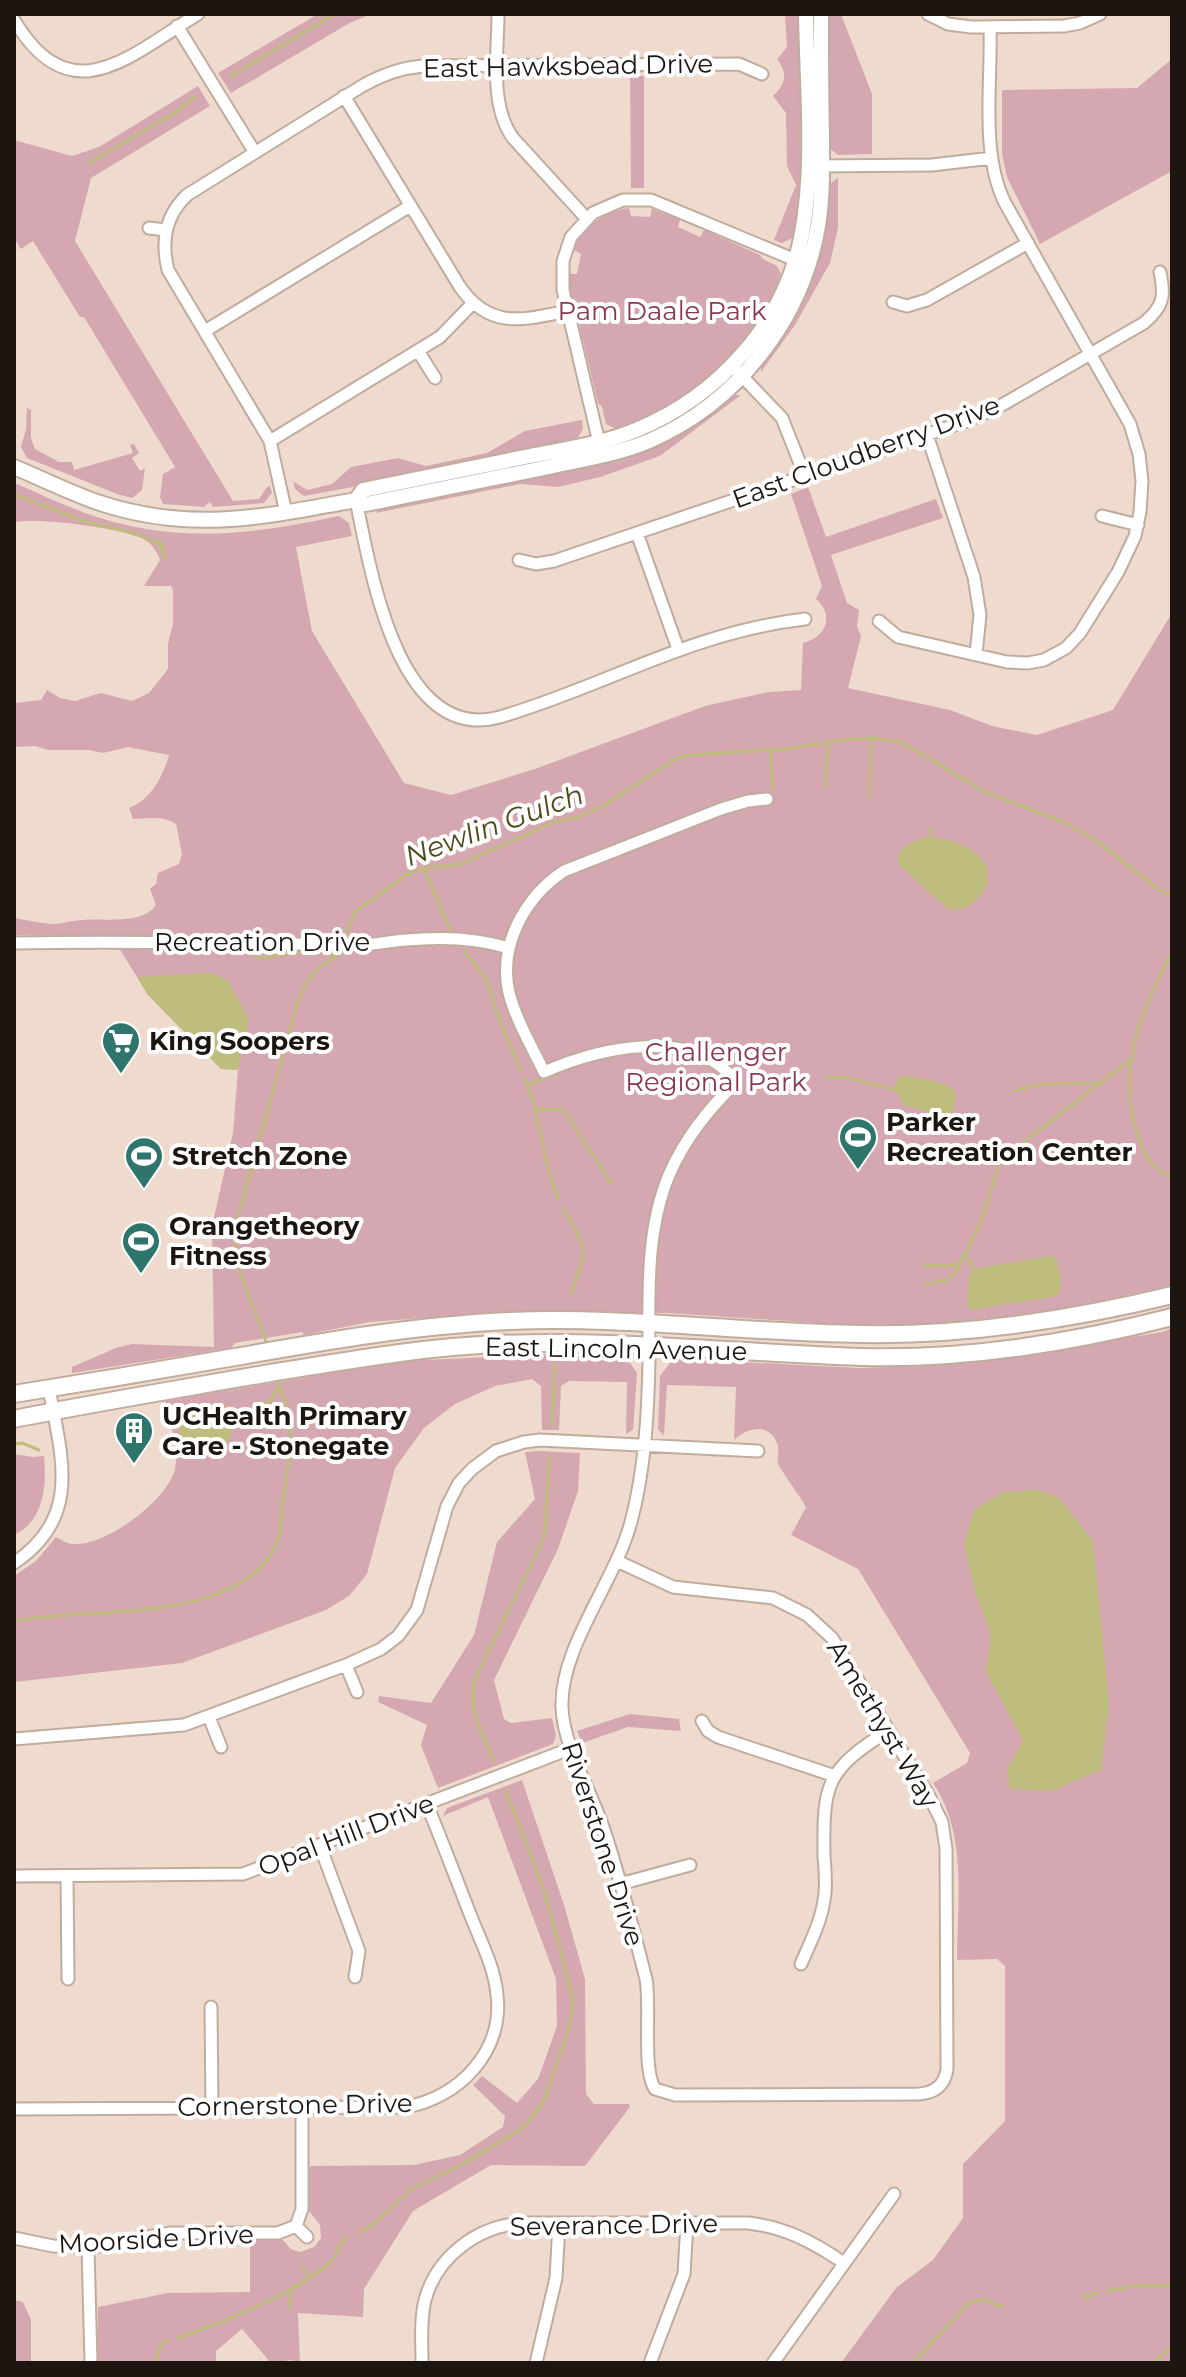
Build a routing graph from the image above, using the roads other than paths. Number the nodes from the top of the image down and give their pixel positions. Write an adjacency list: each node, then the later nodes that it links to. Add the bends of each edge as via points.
1 (198, 14): 8 (street)
2 (498, 14): 10 (street)
3 (806, 14): 17 (street)
4 (821, 14): 17 (street)
5 (928, 14): 9 (street, via 955,26)
6 (1100, 14): 9 (street, via 1073,25)
7 (14, 20): 11 (street, via 39,55)
8 (177, 26): 11 (street, via 113,65); 15 (street)
9 (990, 27): 16 (street)
10 (498, 65): 12 (street, East Hawksbead Drive, via 739,64); 14 (street, East Hawksbead Drive, via 402,69); 19 (street, via 500,111 508,131)
11 (68, 70): 13 (street)
12 (762, 74)
13 (65, 82)
14 (344, 96): 15 (street, East Hawksbead Drive); 18 (street)
15 (254, 151): 21 (street, East Hawksbead Drive, via 187,195)
16 (992, 158): 17 (street, via 932,165); 22 (street, via 999,188)
17 (815, 166): 23 (street)
18 (410, 206): 26 (street); 28 (street)
19 (586, 218): 23 (street, via 615,202 645,199); 27 (street, via 571,237 563,261)
20 (149, 228): 21 (street)
21 (166, 230): 28 (street, via 168,270)
22 (1028, 243): 25 (street, via 918,304); 30 (street)
23 (802, 263): 31 (street)
24 (1160, 272): 30 (street, East Cloudberry Drive, via 1163,298 1150,317)
25 (893, 302)
26 (473, 303): 27 (street, via 510,320); 29 (street)
27 (568, 311): 35 (street)
28 (205, 331): 34 (street)
29 (418, 351): 32 (street); 34 (street)
30 (1091, 354): 33 (street, East Cloudberry Drive, via 985,413); 41 (street, via 1137,445 1142,481)
31 (737, 371): 35 (street); 37 (street, via 782,418)
32 (435, 378)
33 (927, 435): 37 (street, East Cloudberry Drive); 47 (street, via 974,577 980,615)
34 (270, 441): 39 (street)
35 (600, 448): 38 (street, via 363,490)
36 (14, 467): 39 (street, via 102,504 155,517 231,521)
37 (805, 476): 42 (street, East Cloudberry Drive)
38 (356, 500): 39 (street); 46 (street, via 384,621 425,693 448,713 470,719 500,717)
39 (286, 513)
40 (1102, 516): 41 (street)
41 (1138, 525): 47 (street, via 1118,572 1066,648 1028,663)
42 (637, 533): 43 (street, East Cloudberry Drive, via 545,564); 46 (street)
43 (519, 560)
44 (805, 619): 46 (street, via 742,629)
45 (879, 621): 47 (street, via 898,637)
46 (678, 649)
47 (976, 654)
48 (767, 799): 50 (street, via 721,809 564,871 529,904)
49 (14, 943): 50 (street, Recreation Drive, via 365,945 454,939)
50 (509, 948): 53 (street, via 510,995 544,1072 627,1049 665,1046 712,1061 736,1082 696,1125 666,1184 655,1227)
51 (1172, 1295): 53 (main road, East Lincoln Avenue, via 1042,1322 939,1332 862,1334)
52 (1172, 1317): 54 (main road, East Lincoln Avenue, via 1035,1345 917,1357)
53 (649, 1324): 54 (street, Riverstone Drive); 55 (main road, East Lincoln Avenue, via 509,1321 394,1331)
54 (649, 1345): 57 (main road, East Lincoln Avenue, via 496,1344 419,1350); 59 (street, Riverstone Drive)
55 (49, 1388): 56 (main road, East Lincoln Avenue); 57 (street)
56 (14, 1394)
57 (53, 1411): 58 (main road, East Lincoln Avenue); 62 (street, via 63,1467 60,1501 40,1539)
58 (14, 1419)
59 (645, 1445): 60 (street); 61 (street, Riverstone Drive, via 638,1495); 63 (street, via 532,1440 487,1457 450,1497 424,1592 409,1623 387,1645)
60 (758, 1451)
61 (617, 1561): 67 (street, Amethyst Way, via 673,1587 773,1598 807,1615 832,1638); 70 (street, Riverstone Drive, via 564,1679 562,1714)
62 (14, 1563)
63 (346, 1665): 64 (street); 65 (street)
64 (357, 1692)
65 (209, 1717): 68 (street, via 167,1727); 69 (street)
66 (702, 1721): 71 (street, via 718,1737)
67 (888, 1731): 71 (street, via 850,1756); 82 (street, Amethyst Way, via 929,1796 944,1832 947,2069)
68 (14, 1739)
69 (221, 1747)
70 (572, 1748): 72 (street, Opal Hill Drive); 77 (street, Riverstone Drive)
71 (835, 1776): 78 (street, via 825,1809 825,1898)
72 (427, 1805): 73 (street, Opal Hill Drive); 84 (street, Cornerstone Drive, via 494,1977 498,2004 489,2044 466,2078 423,2103)
73 (320, 1846): 76 (street, Opal Hill Drive, via 233,1875); 79 (street, via 359,1951)
74 (690, 1865): 77 (street)
75 (14, 1876): 76 (street, Opal Hill Drive)
76 (67, 1876): 80 (street)
77 (620, 1884): 82 (street, Riverstone Drive, via 648,1988 649,2077 655,2089 675,2095 927,2094)
78 (801, 1964)
79 (355, 1977)
80 (68, 1979)
81 (211, 2007): 83 (street)
82 (940, 2087)
83 (212, 2108): 84 (street, Cornerstone Drive); 85 (street, Cornerstone Drive)
84 (302, 2108): 89 (street, via 302,2209)
85 (14, 2109)
86 (894, 2194): 93 (street)
87 (559, 2223): 88 (street, Severance Drive); 95 (street, Severance Drive, via 495,2228 472,2238 450,2257 425,2301); 96 (street, via 556,2278)
88 (687, 2223): 93 (street, Severance Drive, via 768,2226 805,2239); 97 (street, via 684,2274)
89 (296, 2226): 90 (street); 92 (street, Moorside Drive, via 278,2233 171,2233)
90 (307, 2237)
91 (14, 2238): 92 (street, Moorside Drive)
92 (88, 2247): 94 (street)
93 (844, 2263): 98 (street)
94 (91, 2363)
95 (422, 2363)
96 (536, 2363)
97 (650, 2363)
98 (773, 2363)

